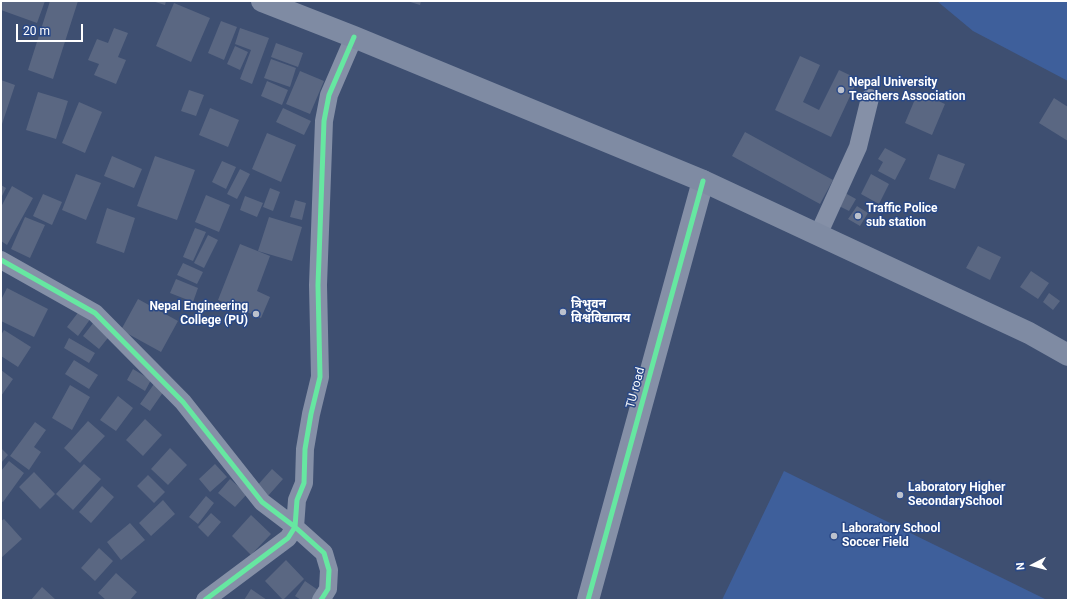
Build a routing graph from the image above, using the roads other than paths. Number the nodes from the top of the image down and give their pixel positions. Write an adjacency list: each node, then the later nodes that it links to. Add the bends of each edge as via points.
1 (262, 1): 2 (main road)
2 (354, 37): 4 (main road); 8 (street, via 329,95 324,122 318,285 320,377 305,449 304,483 297,500)
3 (870, 98): 5 (street, via 858,147)
4 (703, 181): 5 (main road); 11 (street, TU road)
5 (818, 235): 7 (main road, via 1029,333)
6 (1, 260): 8 (street, via 96,313 183,402 262,502)
7 (1068, 356)
8 (295, 527): 9 (street, via 288,538); 10 (street, via 324,553 329,570 328,589)
9 (205, 600)
10 (321, 600)
11 (588, 600)

